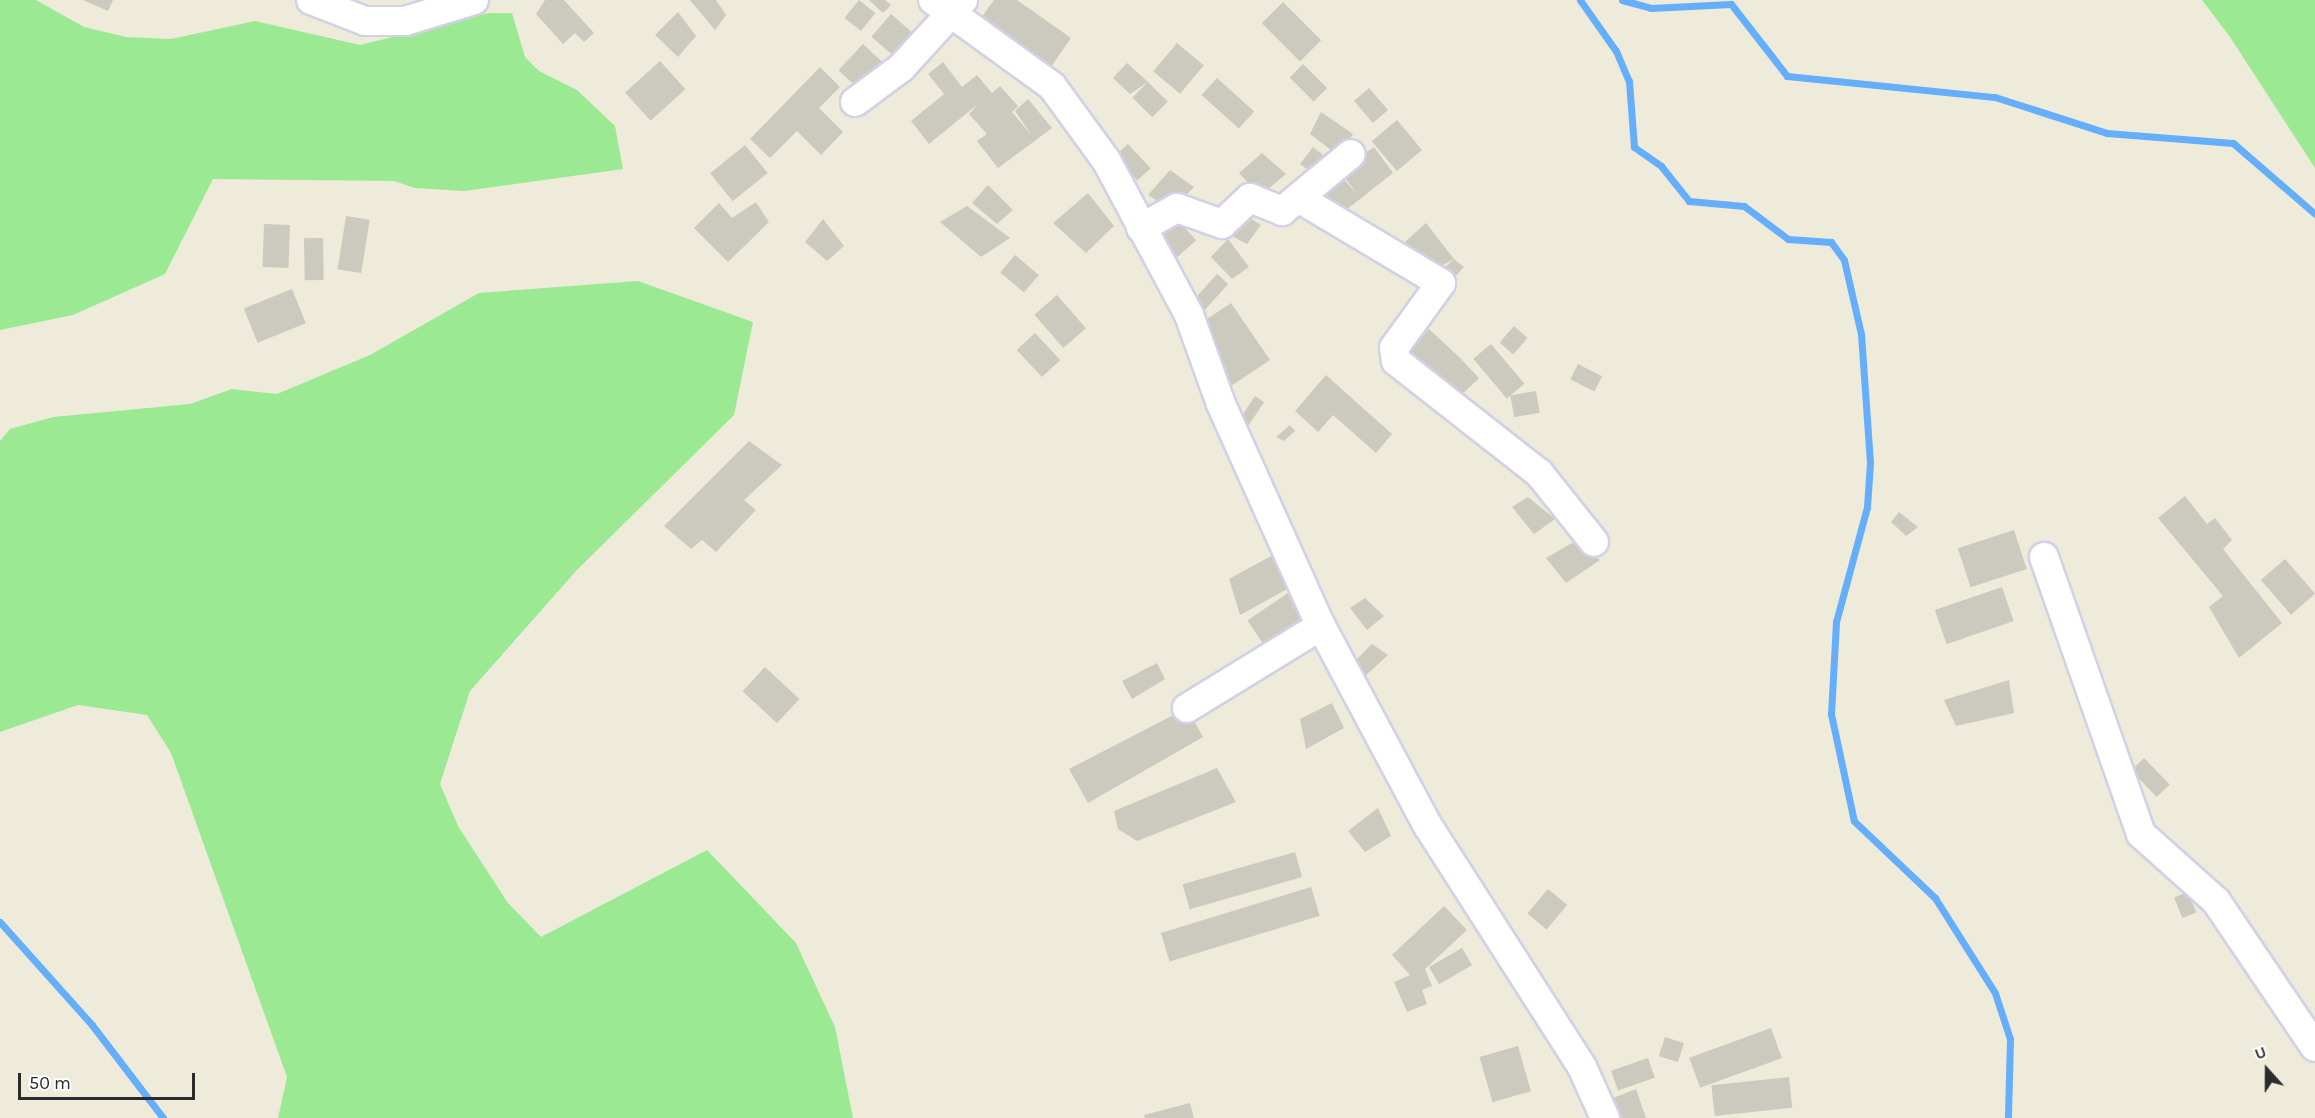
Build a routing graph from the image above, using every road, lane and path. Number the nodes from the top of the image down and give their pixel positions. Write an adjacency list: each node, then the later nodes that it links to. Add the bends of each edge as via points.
1 (311, 0): 2 (street, via 365,21 405,21)
2 (474, 0)
3 (949, 5): 4 (street, via 901,68); 7 (street, via 1065,101 1106,160)
4 (855, 102)
5 (1351, 154): 6 (street)
6 (1300, 199): 7 (street, via 1276,211 1250,198 1222,225 1177,208); 8 (street, via 1441,283 1394,348 1396,361 1539,473)
7 (1141, 228): 10 (street, via 1185,307 1221,404)
8 (1594, 542)
9 (2044, 557): 12 (street, via 2141,834 2216,901)
10 (1320, 626): 11 (street); 13 (street, via 1428,826 1582,1067)
11 (1187, 708)
12 (2315, 1047)
13 (1605, 1118)

